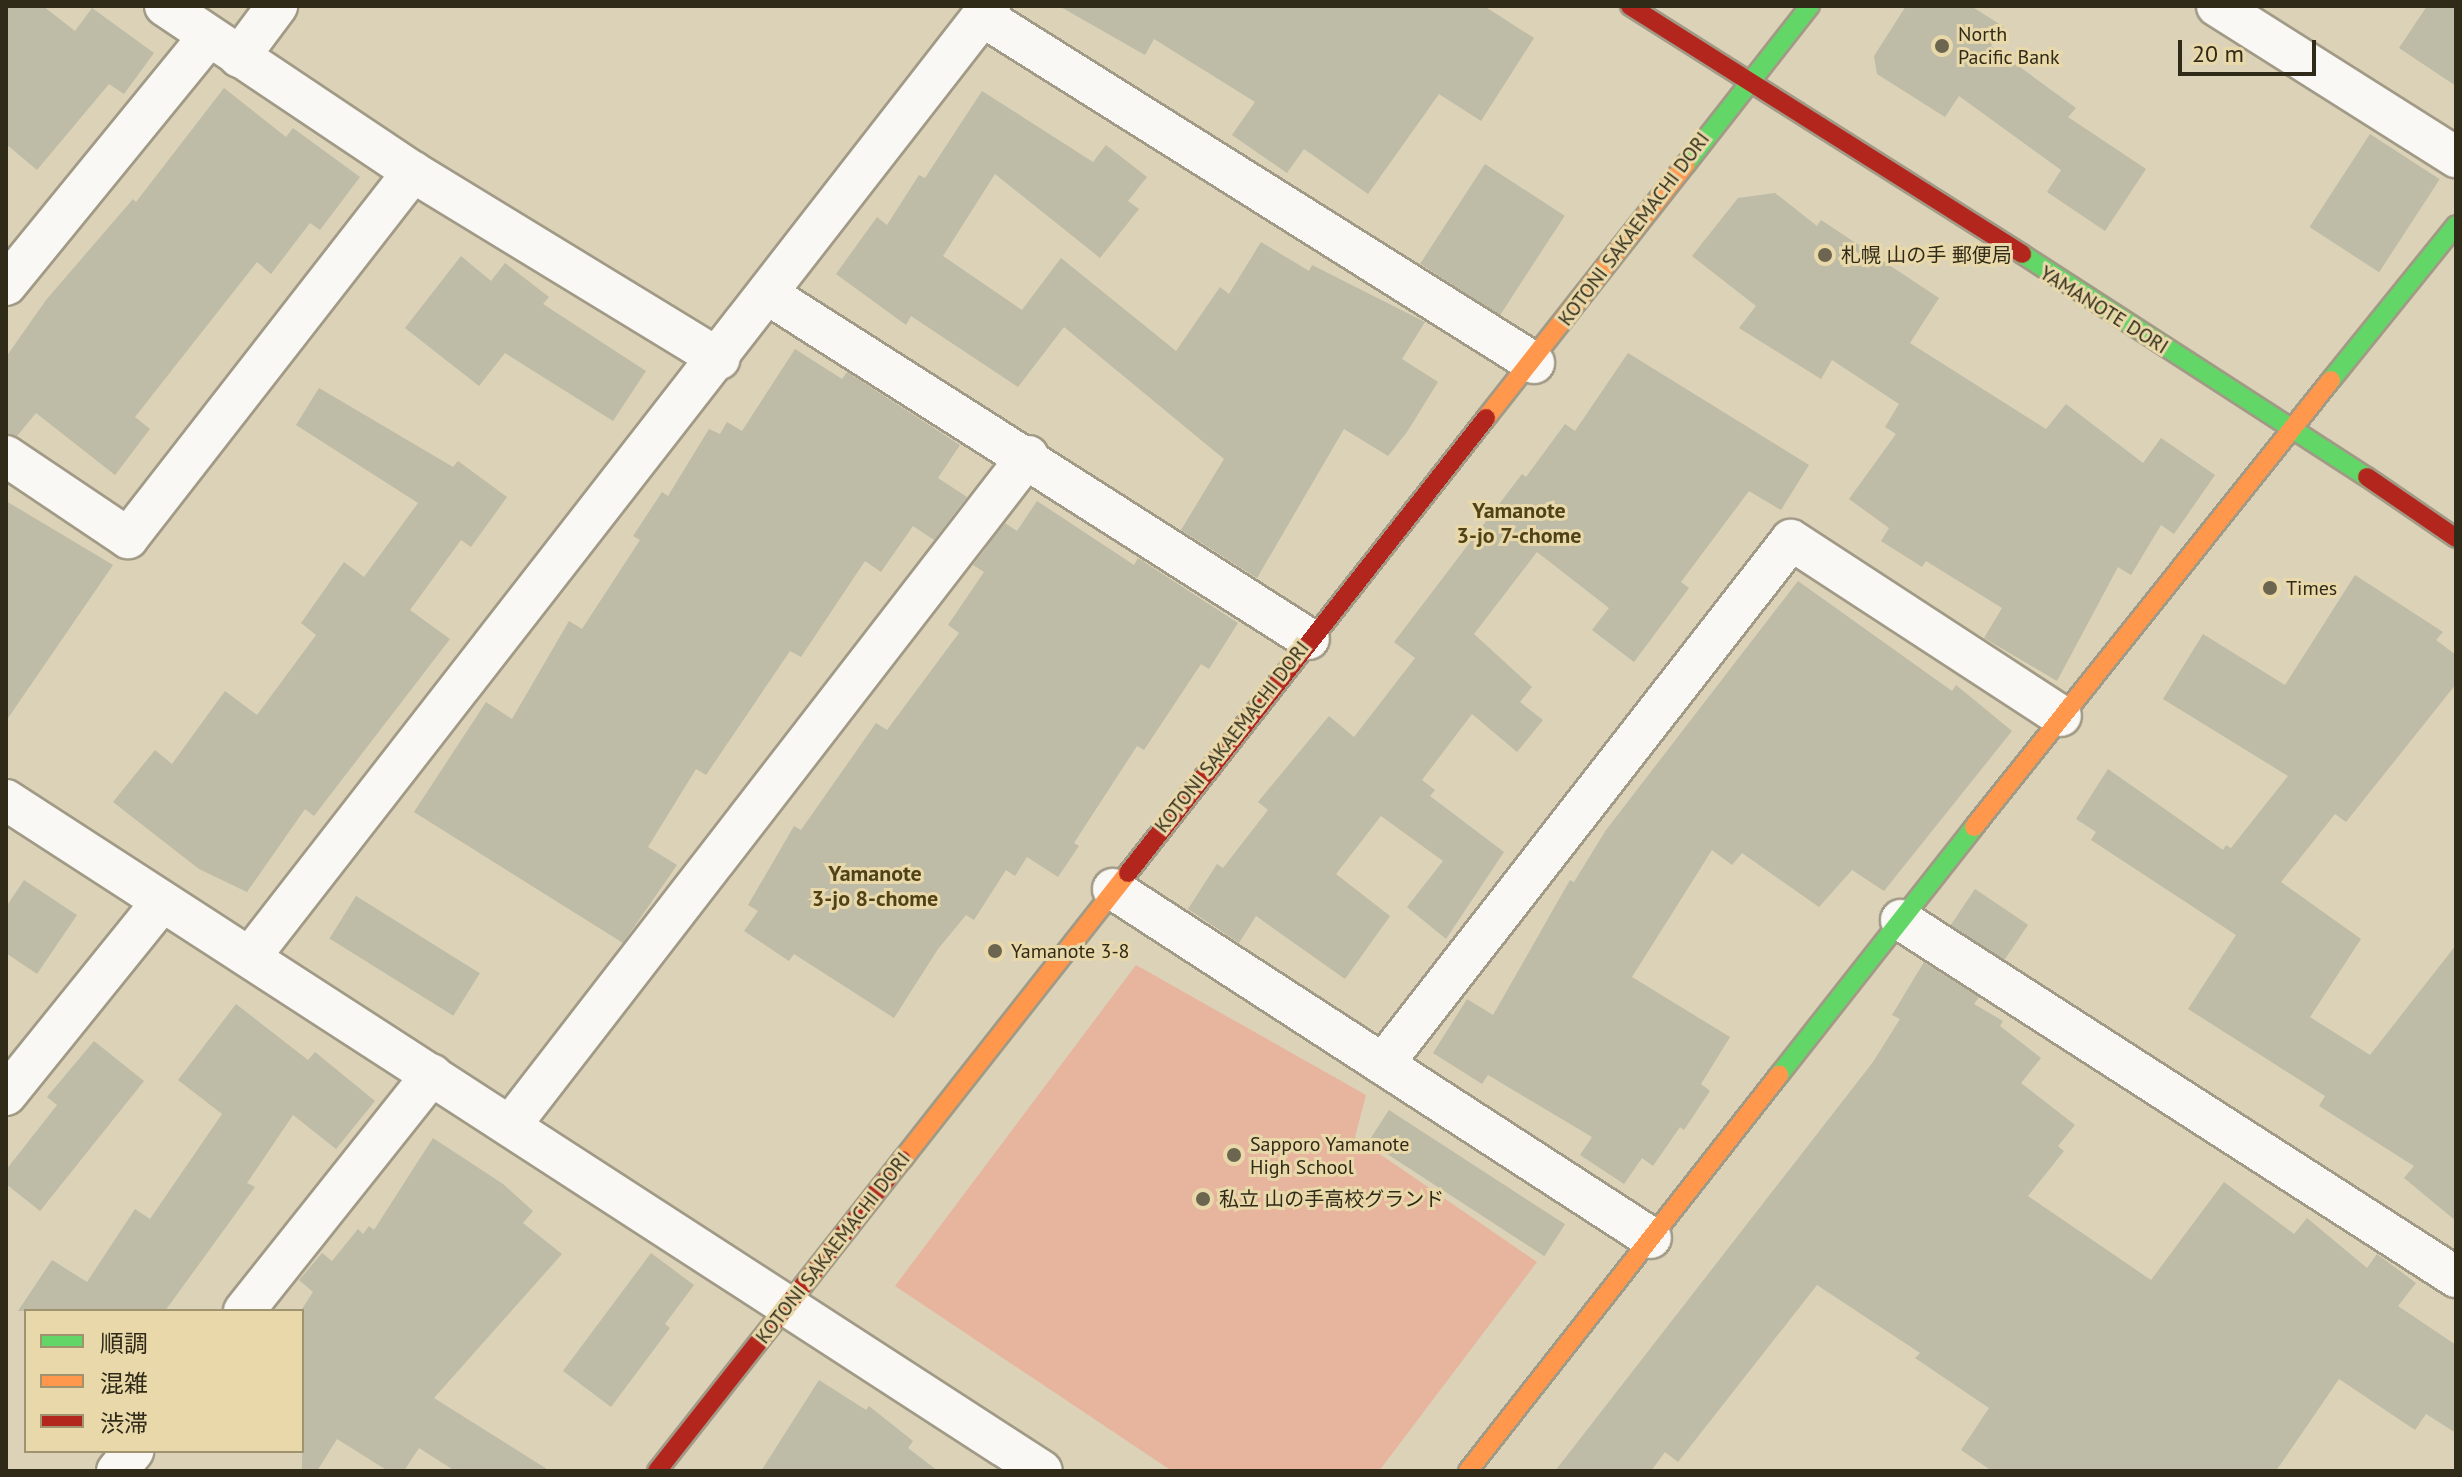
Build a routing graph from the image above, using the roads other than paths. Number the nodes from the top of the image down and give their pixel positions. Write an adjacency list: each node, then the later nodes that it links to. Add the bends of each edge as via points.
1 (165, 6): 7 (street)
2 (277, 6): 7 (street)
3 (1630, 6): 8 (street, YAMANOTE DORI)
4 (1810, 6): 8 (street, KOTONI SAKAEMACHI DORI)
5 (2217, 6): 9 (street)
6 (986, 11): 13 (street); 15 (street)
7 (224, 47): 10 (street); 12 (street)
8 (1747, 82): 15 (street, KOTONI SAKAEMACHI DORI); 16 (street, YAMANOTE DORI)
9 (2456, 157)
10 (413, 172): 14 (street); 17 (street, via 128,538)
11 (2456, 225): 16 (street)
12 (6, 285)
13 (769, 295): 14 (street); 18 (street)
14 (719, 359): 26 (street)
15 (1534, 363): 20 (street, KOTONI SAKAEMACHI DORI)
16 (2294, 427): 19 (street, YAMANOTE DORI); 21 (street)
17 (6, 456)
18 (1028, 456): 20 (street); 30 (street)
19 (2456, 538)
20 (1309, 639): 23 (street, KOTONI SAKAEMACHI DORI)
21 (2061, 716): 25 (street); 27 (street, via 1791,540)
22 (6, 800): 24 (street)
23 (1113, 889): 27 (street); 33 (street, KOTONI SAKAEMACHI DORI)
24 (162, 902): 26 (street); 29 (street)
25 (1901, 920): 31 (street); 32 (street)
26 (250, 957): 28 (street)
27 (1383, 1064): 31 (street)
28 (432, 1075): 30 (street); 34 (street)
29 (6, 1095)
30 (510, 1126): 33 (street)
31 (1651, 1238): 39 (street)
32 (2452, 1266)
33 (788, 1305): 37 (street, KOTONI SAKAEMACHI DORI); 38 (street)
34 (246, 1309)
35 (131, 1453): 36 (street)
36 (117, 1471)
37 (657, 1471)
38 (1042, 1471)
39 (1468, 1471)

